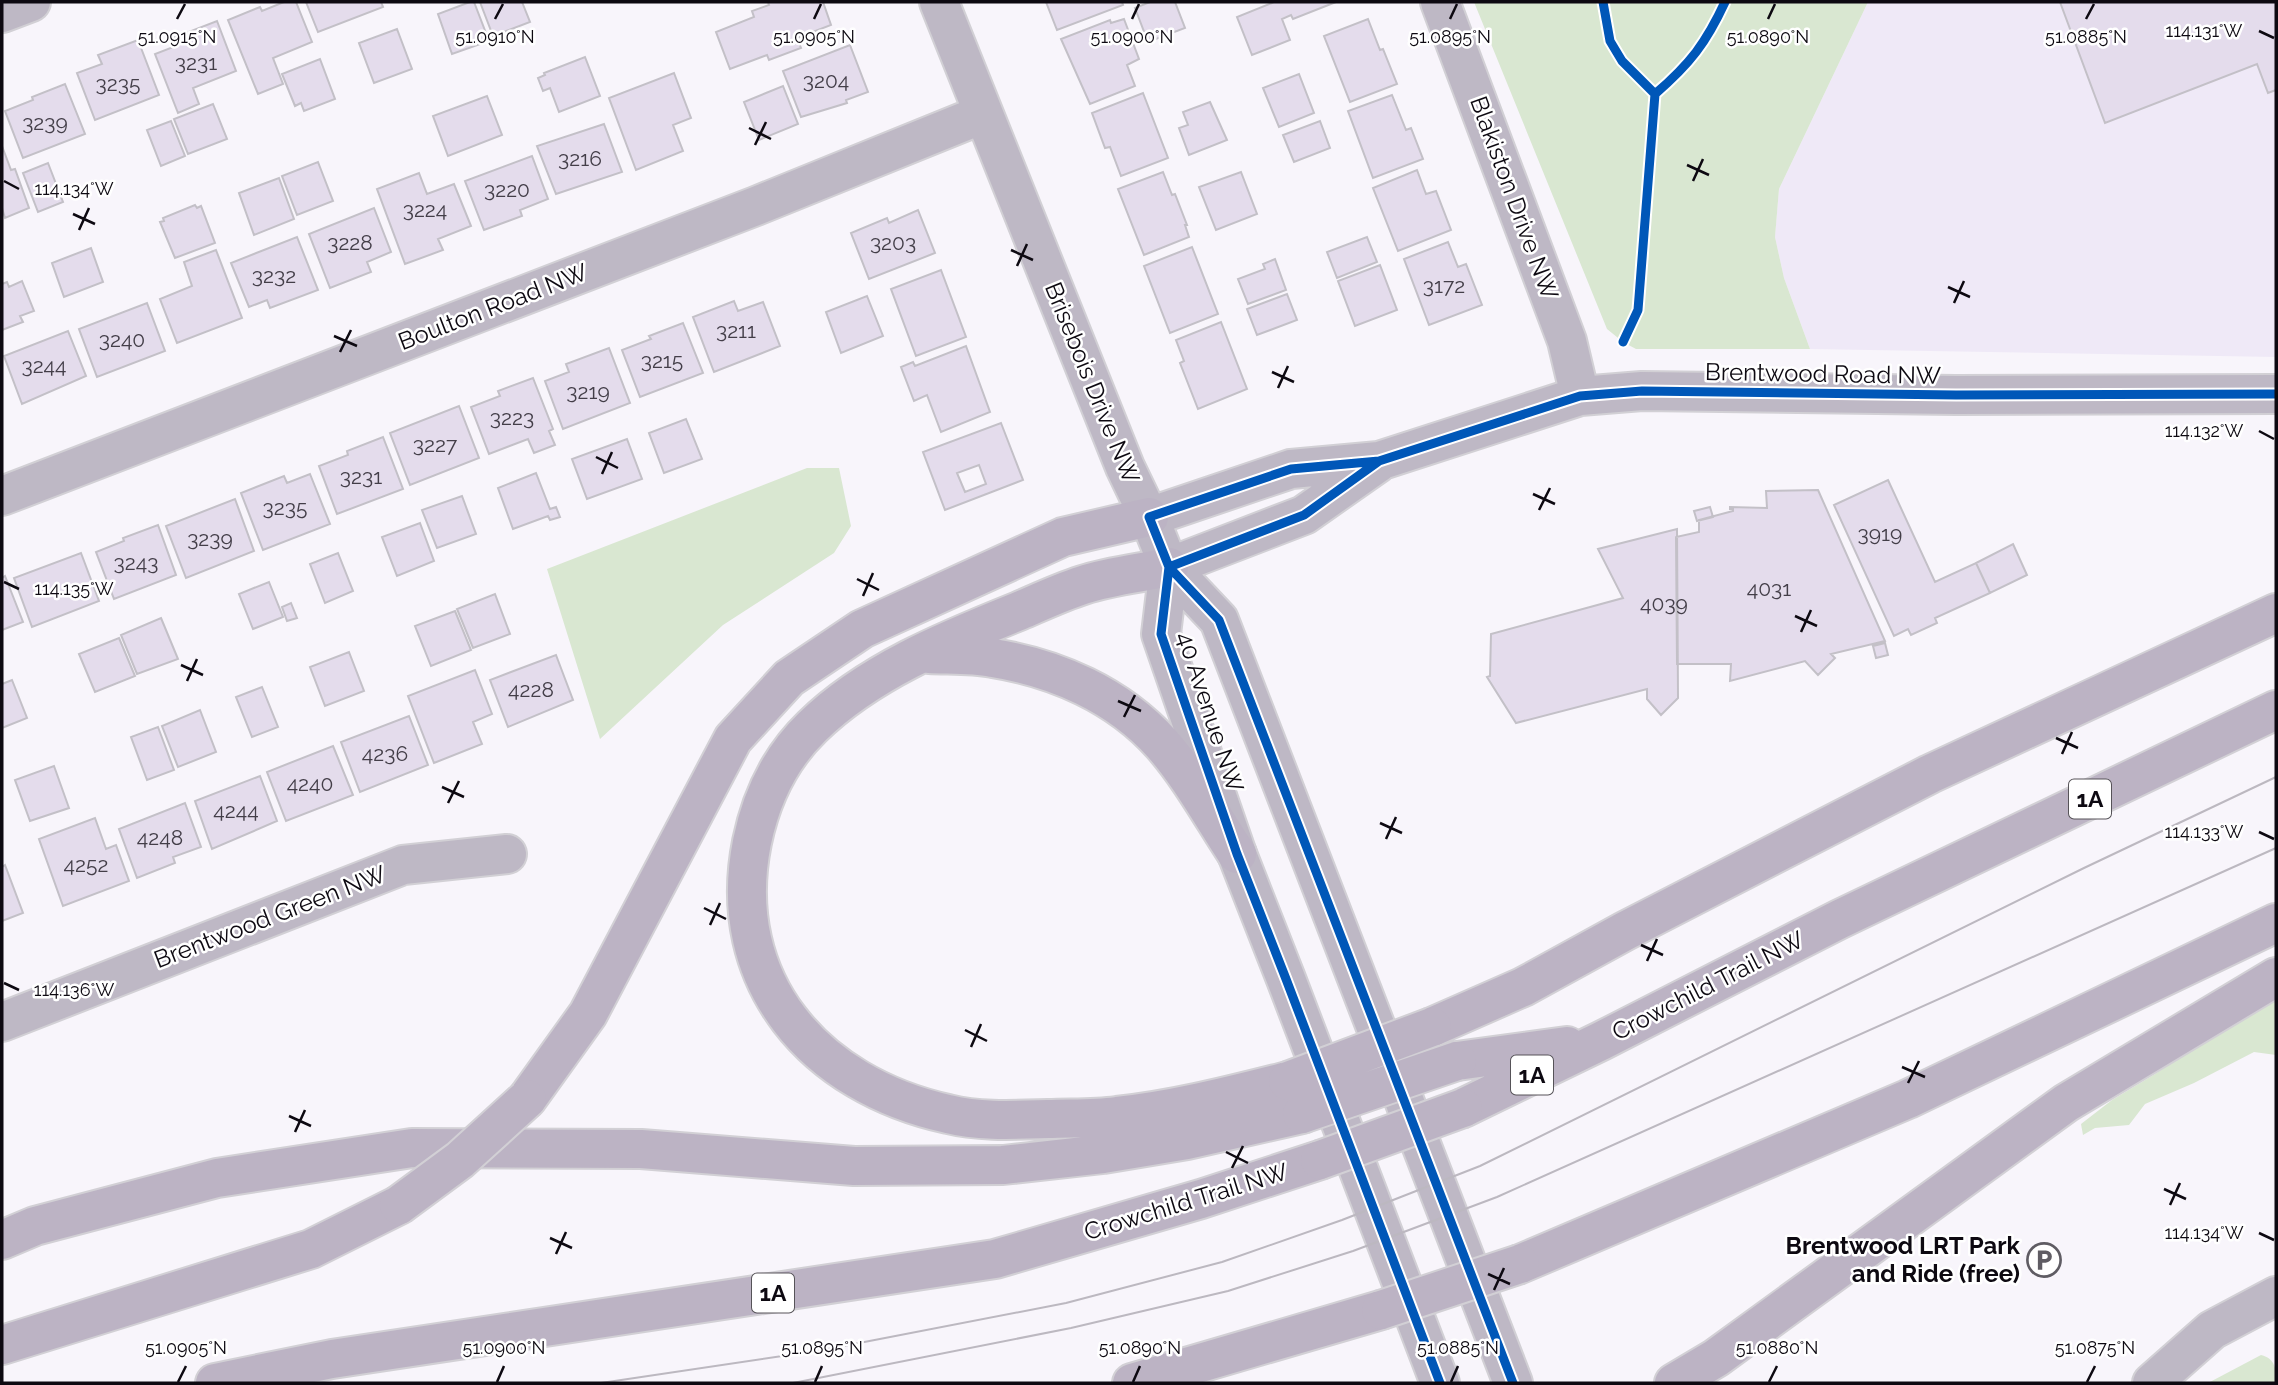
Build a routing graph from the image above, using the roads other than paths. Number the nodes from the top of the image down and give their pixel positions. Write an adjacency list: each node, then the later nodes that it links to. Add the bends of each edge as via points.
1 (32, 2): 4 (street)
2 (939, 2): 5 (street, Brisebois Drive NW)
3 (1440, 2): 7 (street, Blakiston Drive NW, via 1567,341)
4 (2, 13)
5 (983, 114): 9 (street, Boulton Road NW); 10 (street, Brisebois Drive NW)
6 (2276, 394): 7 (street, Brentwood Road NW, via 1642,391)
7 (1580, 396): 8 (street, Brentwood Road NW)
8 (1379, 461): 10 (street, Brentwood Road NW, via 1291,469); 11 (street, Brentwood Road NW, via 1304,516)
9 (2, 496)
10 (1149, 517): 11 (street, Brisebois Drive NW); 24 (highway, bridge, via 1063,537 862,629 789,678 733,739 588,1014 527,1099 460,1160 399,1205 311,1249)
11 (1169, 567): 13 (highway, via 1084,584); 16 (street, 40 Avenue NW, via 1161,634); 28 (street, 40 Avenue NW, via 1219,620)
12 (2276, 613): 21 (highway, bridge, via 1930,774 1523,987 1432,1027)
13 (924, 654): 16 (highway, via 1028,664 1090,688 1160,742); 21 (highway, via 865,685 812,727 781,764 760,809 749,857 748,924 768,988 793,1026 833,1063 889,1096 930,1110 983,1119 1115,1117 1213,1100)
14 (2276, 710): 20 (highway, Crowchild Trail NW / 1A, via 1840,919)
15 (506, 854): 19 (street, Brentwood Green NW, via 403,865)
16 (1237, 855): 27 (street, 40 Avenue NW)
17 (2276, 923): 26 (highway, bridge, via 1908,1099 1520,1264)
18 (2276, 977): 29 (highway, via 2066,1102 1716,1358)
19 (2, 1022)
20 (1601, 1041): 21 (highway, bridge, via 1457,1061); 25 (highway, Crowchild Trail NW / 1A, bridge, via 1463,1108 1320,1160 995,1259 332,1359)
21 (1295, 1098): 22 (highway, via 1187,1140 1003,1165 853,1166 640,1149 412,1148 216,1178 35,1226)
22 (2, 1240)
23 (2276, 1296): 30 (street, via 2212,1330)
24 (2, 1345)
25 (215, 1383)
26 (1132, 1383)
27 (1440, 1383)
28 (1513, 1383)
29 (1674, 1383)
30 (2152, 1383)

